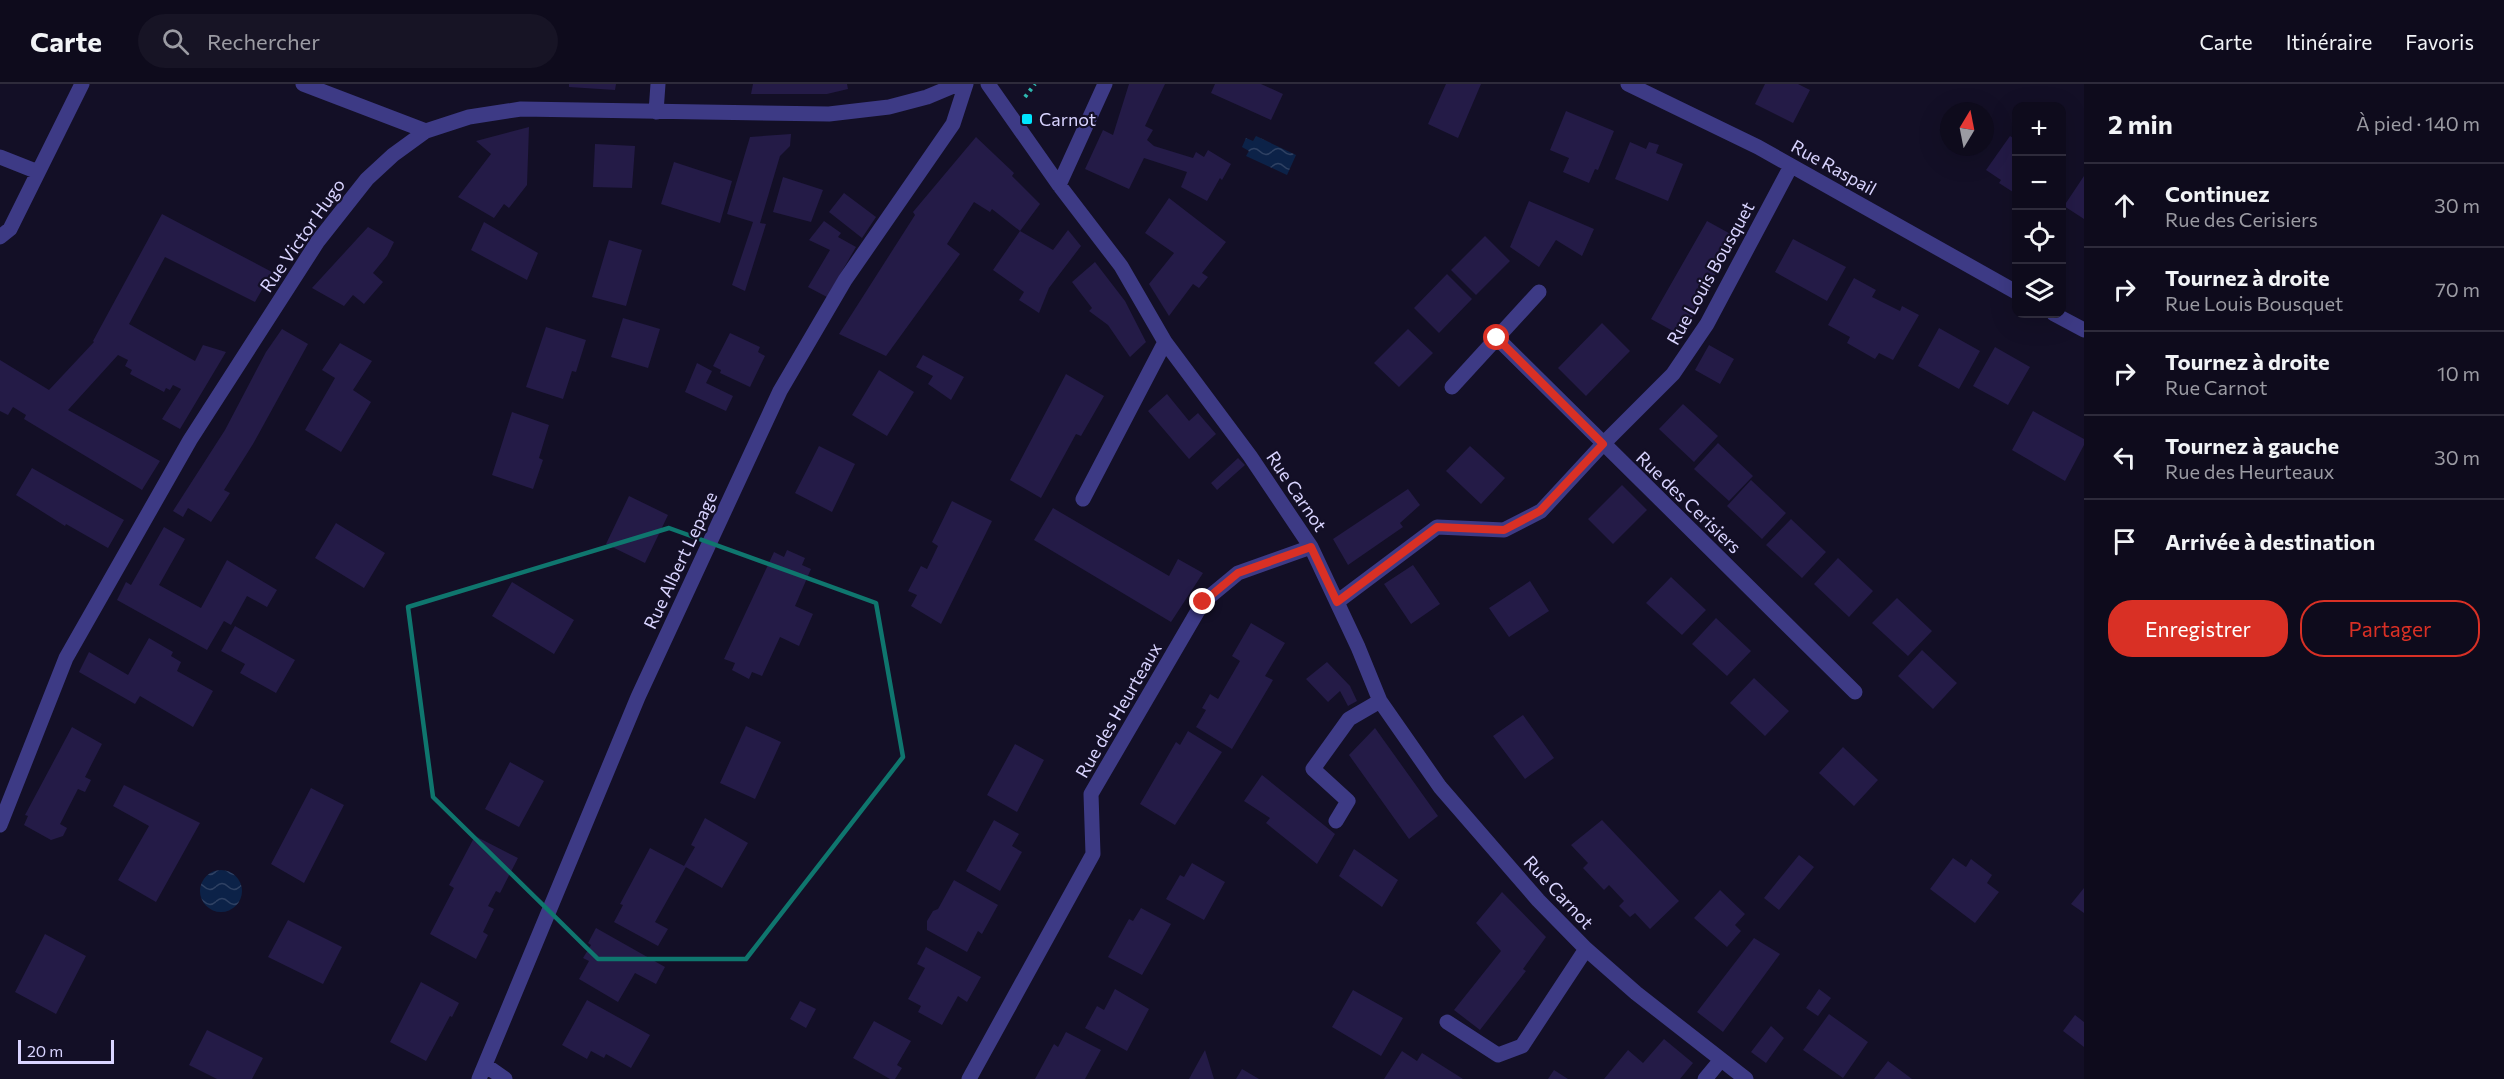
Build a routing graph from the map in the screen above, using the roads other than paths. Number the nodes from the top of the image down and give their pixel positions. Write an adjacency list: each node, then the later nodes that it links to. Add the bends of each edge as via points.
1 (82, 84): 13 (street)
2 (303, 84): 10 (street)
3 (658, 84): 9 (street)
4 (958, 84): 9 (street, Rue Victor Hugo, via 889,107 829,114)
5 (966, 84): 34 (street, Rue Albert Lepage, via 953,124 845,280 780,392 638,697)
6 (988, 84): 14 (street, Rue Carnot)
7 (1105, 84): 14 (street)
8 (1628, 84): 12 (street, Rue Raspail)
9 (656, 112): 10 (street, Rue Victor Hugo, via 521,110 469,117)
10 (426, 131): 30 (street, Rue Victor Hugo, via 367,179 318,241 190,440 66,658)
11 (0, 157): 13 (street)
12 (1791, 166): 16 (street, Rue Raspail); 23 (street, Rue Louis Bousquet, via 1707,324 1679,366)
13 (38, 172): 15 (street, via 10,230)
14 (1059, 185): 21 (street, Rue Carnot, via 1121,266)
15 (0, 237)
16 (2012, 290)
17 (1539, 292): 20 (street)
18 (2062, 318): 19 (street)
19 (2084, 330)
20 (1497, 338): 22 (street); 23 (street, Rue des Cerisiers)
21 (1165, 342): 24 (street); 25 (street, Rue Carnot, via 1250,456)
22 (1452, 387)
23 (1603, 444): 26 (street, Rue Louis Bousquet, via 1540,511 1504,530 1437,527); 27 (street, Rue des Cerisiers)
24 (1083, 499)
25 (1311, 547): 26 (street, Rue Carnot); 36 (street, Rue des Heurteaux, via 1238,573 1203,602 1091,794 1094,854)
26 (1337, 602): 28 (street, Rue Carnot)
27 (1855, 692)
28 (1380, 701): 29 (street, via 1349,719 1313,769 1348,801); 31 (street, Rue Carnot, via 1440,787 1538,900)
29 (1336, 821)
30 (0, 825)
31 (1587, 949): 32 (street, Rue Carnot, via 1522,1046 1498,1055); 33 (street, Rue Carnot)
32 (1447, 1022)
33 (1720, 1060): 37 (street); 38 (street, Rue Carnot)
34 (482, 1072): 35 (street)
35 (506, 1079)
36 (969, 1079)
37 (1705, 1079)
38 (1746, 1079)

